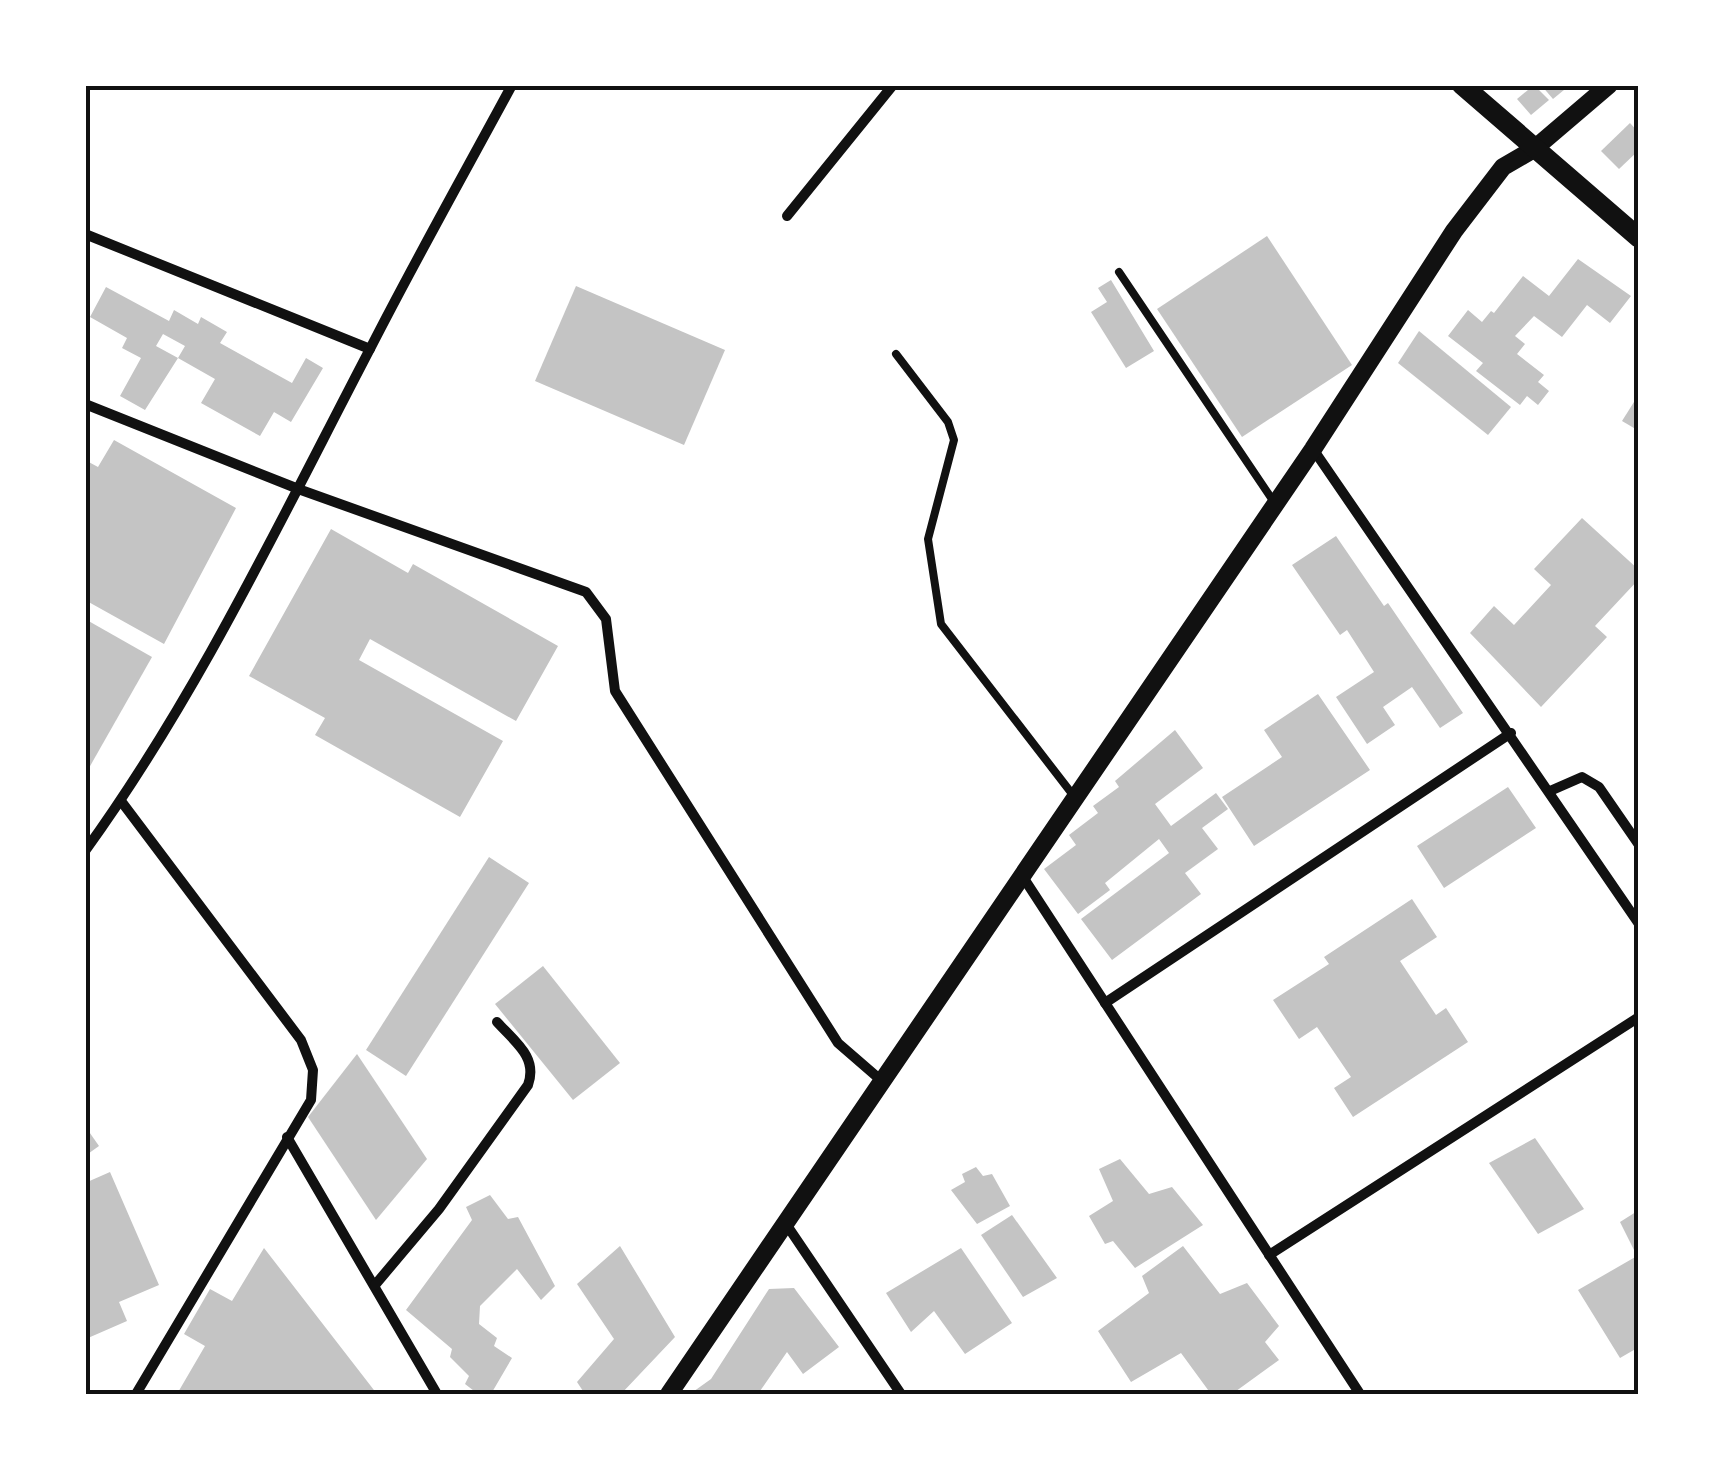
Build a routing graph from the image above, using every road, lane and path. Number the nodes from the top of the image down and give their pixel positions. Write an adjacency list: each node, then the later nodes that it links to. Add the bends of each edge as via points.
1 (512, 85): 10 (street)
2 (893, 85): 6 (street)
3 (1462, 85): 5 (main road)
4 (1609, 85): 5 (street)
5 (1534, 149): 8 (main road); 13 (street, via 1503,167 1454,231)
6 (786, 216)
7 (85, 234): 10 (street)
8 (1639, 238)
9 (1119, 272): 15 (lane)
10 (370, 348): 14 (street)
11 (896, 354): 18 (lane, via 948,422 954,440 928,539 942,624)
12 (85, 404): 14 (street)
13 (1313, 449): 15 (street); 16 (street)
14 (301, 490): 19 (street); 27 (street, via 586,592 599,604 615,691 838,1043)
15 (1276, 504): 18 (street)
16 (1511, 733): 17 (street); 24 (street)
17 (1550, 791): 20 (street, via 1582,777 1599,788); 23 (street)
18 (1076, 799): 22 (street)
19 (121, 802): 21 (street); 28 (street, via 301,1040 314,1070 311,1100)
20 (1639, 845)
21 (85, 850)
22 (1023, 877): 24 (street); 27 (street)
23 (1639, 924)
24 (1105, 1002): 30 (street)
25 (1639, 1017): 30 (street)
26 (498, 1022): 31 (street, via 531,1060 528,1085)
27 (883, 1082): 29 (street)
28 (287, 1136): 31 (street); 32 (street)
29 (784, 1220): 34 (street); 35 (street)
30 (1270, 1255): 36 (street)
31 (375, 1286): 33 (street)
32 (136, 1394)
33 (437, 1394)
34 (669, 1394)
35 (901, 1394)
36 (1360, 1394)

